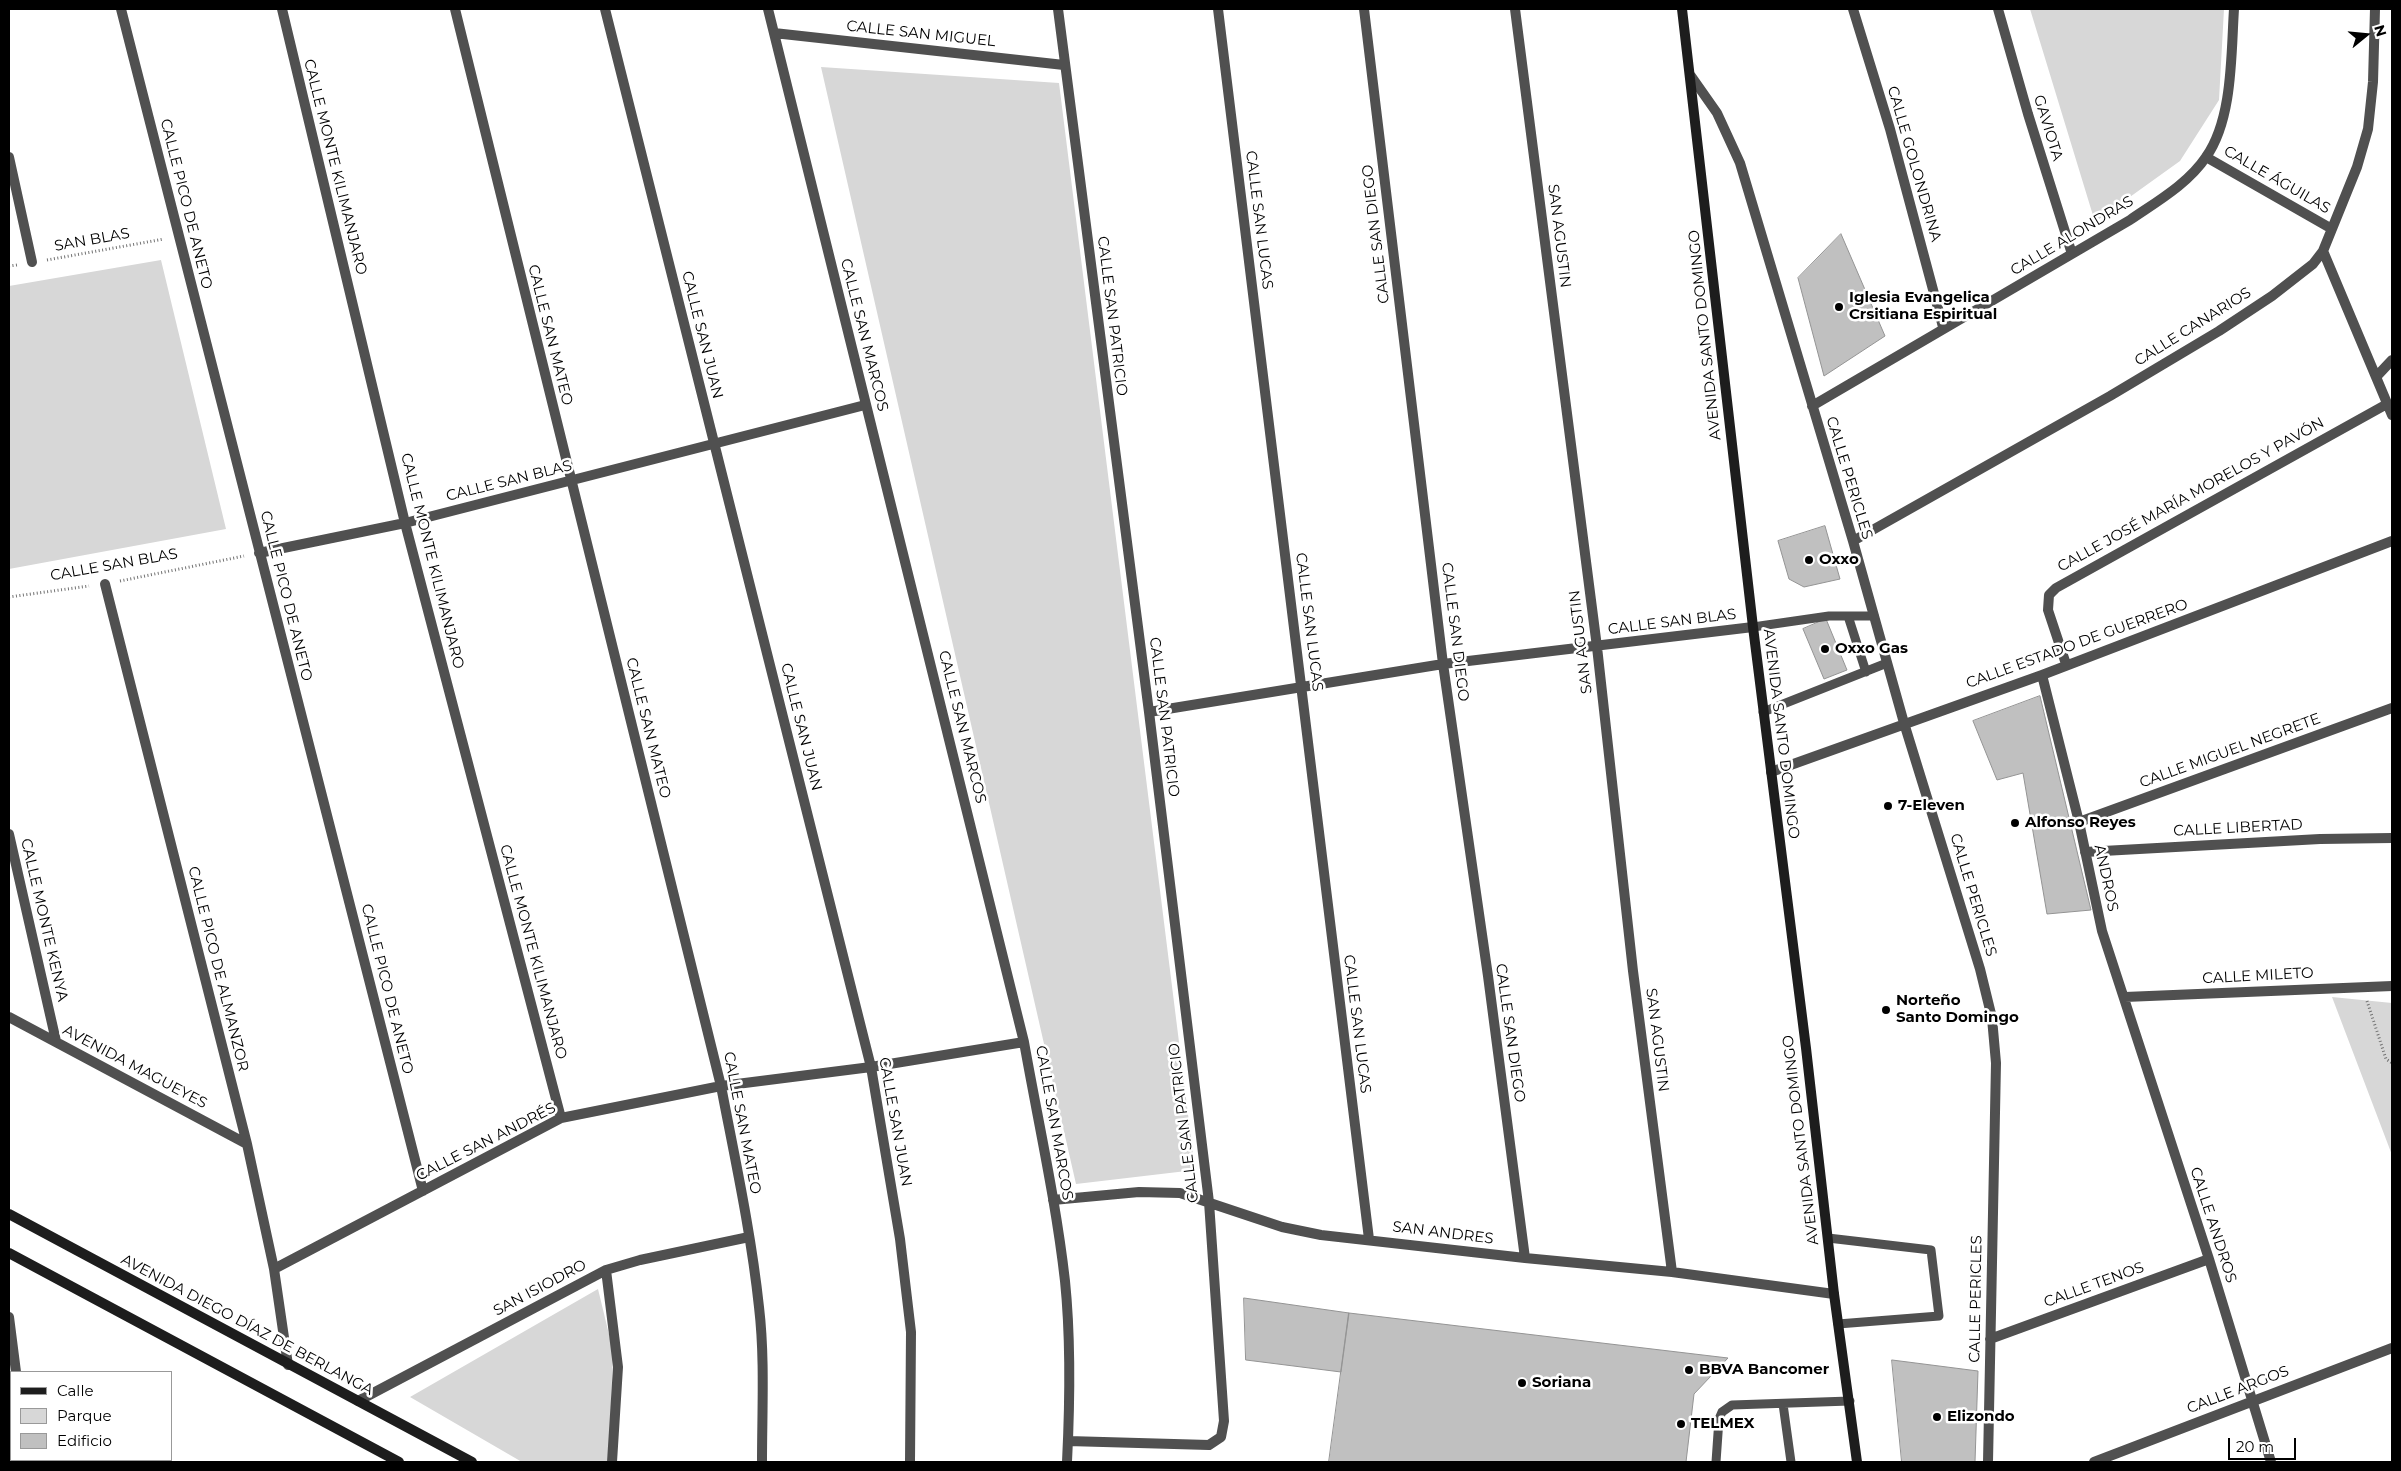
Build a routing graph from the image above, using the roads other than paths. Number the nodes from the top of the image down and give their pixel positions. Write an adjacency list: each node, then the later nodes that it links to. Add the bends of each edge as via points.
1 (121, 9): 36 (street, CALLE PICO DE ANETO)
2 (282, 9): 33 (street, CALLE MONTE KILIMANJARO)
3 (454, 9): 32 (street, CALLE SAN MATEO)
4 (605, 9): 31 (street, CALLE SAN JUAN)
5 (768, 9): 15 (street, CALLE SAN MARCOS)
6 (1058, 9): 16 (street, CALLE SAN PATRICIO)
7 (1218, 9): 47 (street, CALLE SAN LUCAS)
8 (1364, 9): 43 (street, CALLE SAN DIEGO)
9 (1515, 9): 41 (street, SAN AGUSTIN)
10 (1682, 9): 17 (main road, AVENIDA SANTO DOMINGO)
11 (1853, 9): 24 (street, CALLE GOLONDRINA, via 1890,129)
12 (1998, 9): 22 (street, GAVIOTA)
13 (2234, 9): 19 (street, CALLE ALONDRAS, via 2230,72 2223,114 2217,136)
14 (2375, 9): 20 (street, CALLE CANARIOS, via 2368,129 2357,167)
15 (774, 33): 16 (street, CALLE SAN MIGUEL); 28 (street, CALLE SAN MARCOS)
16 (1064, 64): 49 (street, CALLE SAN PATRICIO)
17 (1691, 76): 29 (street, CALLE PERICLES, via 1717,113 1740,163); 40 (main road, AVENIDA SANTO DOMINGO)
18 (9, 157): 23 (street)
19 (2206, 157): 20 (street, CALLE ÁGUILAS); 22 (street, CALLE ALONDRAS, via 2173,190)
20 (2332, 229): 21 (street, CALLE CANARIOS)
21 (2323, 250): 26 (street); 34 (street, CALLE CANARIOS, via 2301,274 2219,331)
22 (2072, 254): 24 (street, CALLE ALONDRAS)
23 (32, 262)
24 (1943, 327): 29 (street, CALLE ALONDRAS)
25 (2392, 360): 26 (street)
26 (2376, 377): 27 (street)
27 (2387, 404): 30 (street); 44 (street, CALLE JOSÉ MARÍA MORELOS Y PAVÓN, via 2056,588 2049,595 2048,610)
28 (865, 405): 31 (street, CALLE SAN BLAS); 61 (street, CALLE SAN MARCOS)
29 (1812, 406): 34 (street, CALLE PERICLES)
30 (2392, 416)
31 (714, 444): 32 (street, CALLE SAN BLAS); 62 (street, CALLE SAN JUAN)
32 (571, 481): 33 (street, CALLE SAN BLAS); 63 (street, CALLE SAN MATEO)
33 (406, 523): 36 (street, CALLE SAN BLAS); 64 (street, CALLE MONTE KILIMANJARO)
34 (1852, 541): 39 (street, CALLE PERICLES)
35 (2392, 541): 44 (street, CALLE ESTADO DE GUERRERO)
36 (259, 553): 66 (street, CALLE PICO DE ANETO)
37 (105, 584): 65 (street, CALLE PICO DE ALMANZOR)
38 (1848, 616): 39 (lane); 40 (lane); 45 (lane)
39 (1874, 616): 42 (street, CALLE PERICLES)
40 (1753, 627): 41 (street, CALLE SAN BLAS); 50 (main road, AVENIDA SANTO DOMINGO)
41 (1597, 647): 43 (street, CALLE SAN BLAS); 78 (street, SAN AGUSTIN, via 1633,970)
42 (1887, 663): 45 (lane); 51 (street, CALLE PERICLES)
43 (1443, 664): 47 (street, CALLE SAN BLAS); 74 (street, CALLE SAN DIEGO)
44 (2066, 664): 46 (street, CALLE ESTADO DE GUERRERO)
45 (1866, 672): 50 (lane)
46 (2042, 675): 51 (street, CALLE ESTADO DE GUERRERO); 53 (street, ANDROS)
47 (1302, 687): 49 (street, CALLE SAN BLAS); 72 (street, CALLE SAN LUCAS)
48 (2392, 708): 53 (street, CALLE MIGUEL NEGRETE)
49 (1149, 712): 68 (street, CALLE SAN PATRICIO)
50 (1763, 712): 52 (main road, AVENIDA SANTO DOMINGO)
51 (1904, 723): 52 (street, CALLE ESTADO DE GUERRERO); 82 (street, CALLE PERICLES, via 1980,969 1992,1018 1996,1063)
52 (1771, 772): 71 (main road, AVENIDA SANTO DOMINGO)
53 (2079, 822): 56 (street, ANDROS)
54 (9, 834): 60 (street, CALLE MONTE KENYA)
55 (2392, 838): 56 (street, CALLE LIBERTAD)
56 (2085, 852): 58 (street, ANDROS, via 2102,931)
57 (2392, 986): 58 (street, CALLE MILETO)
58 (2125, 997): 75 (street, CALLE ANDROS)
59 (9, 1017): 60 (street, AVENIDA MAGUEYES)
60 (56, 1042): 65 (street, AVENIDA MAGUEYES)
61 (1024, 1042): 62 (street, CALLE SAN ANDRÉS); 67 (street, CALLE SAN MARCOS)
62 (872, 1067): 63 (street, CALLE SAN ANDRÉS); 95 (street, CALLE SAN JUAN, via 900,1239 911,1332)
63 (721, 1086): 64 (street, CALLE SAN ANDRÉS); 70 (street, CALLE SAN MATEO)
64 (561, 1118): 66 (street, CALLE SAN ANDRÉS)
65 (246, 1144): 76 (street, CALLE PICO DE ALMANZOR)
66 (423, 1191): 76 (street, CALLE SAN ANDRÉS)
67 (1053, 1200): 68 (street, SAN ANDRES, via 1139,1192 1180,1193); 90 (street, CALLE SAN MARCOS, via 1065,1281)
68 (1209, 1202): 72 (street, SAN ANDRES, via 1282,1227 1321,1235); 90 (street, CALLE SAN PATRICIO, via 1224,1432 1209,1445)
69 (9, 1214): 84 (main road, AVENIDA DIEGO DÍAZ DE BERLANGA)
70 (749, 1237): 77 (street, SAN ISIODRO); 94 (street, CALLE SAN MATEO, via 760,1308)
71 (1828, 1238): 79 (main road, AVENIDA SANTO DOMINGO); 81 (lane, via 1931,1250 1939,1316)
72 (1369, 1239): 74 (street, SAN ANDRES)
73 (9, 1253): 91 (main road)
74 (1525, 1258): 78 (street, SAN ANDRES)
75 (2209, 1259): 82 (street, CALLE TENOS); 86 (street, CALLE ANDROS)
76 (274, 1270): 84 (street, CALLE PICO DE ALMANZOR)
77 (606, 1270): 87 (street, SAN ISIODRO); 93 (street, via 618,1367)
78 (1672, 1272): 79 (street, SAN ANDRES)
79 (1834, 1294): 81 (main road, AVENIDA SANTO DOMINGO)
80 (9, 1317): 85 (street)
81 (1838, 1324): 88 (main road, AVENIDA SANTO DOMINGO)
82 (1990, 1340): 100 (street, CALLE PERICLES)
83 (2392, 1348): 86 (street, CALLE ARGOS)
84 (288, 1365): 87 (main road, AVENIDA DIEGO DÍAZ DE BERLANGA)
85 (16, 1371)
86 (2252, 1400): 101 (street, CALLE ARGOS); 102 (street, CALLE ANDROS)
87 (358, 1401): 92 (main road, AVENIDA DIEGO DÍAZ DE BERLANGA)
88 (1850, 1401): 89 (lane); 99 (main road, AVENIDA SANTO DOMINGO)
89 (1783, 1404): 97 (lane, via 1727,1407 1719,1418); 98 (lane)
90 (1068, 1441): 96 (street, CALLE SAN MARCOS)
91 (398, 1462)
92 (472, 1462)
93 (612, 1462)
94 (762, 1462)
95 (910, 1462)
96 (1067, 1462)
97 (1716, 1462)
98 (1791, 1462)
99 (1857, 1462)
100 (1988, 1462)
101 (2094, 1462)
102 (2271, 1462)

